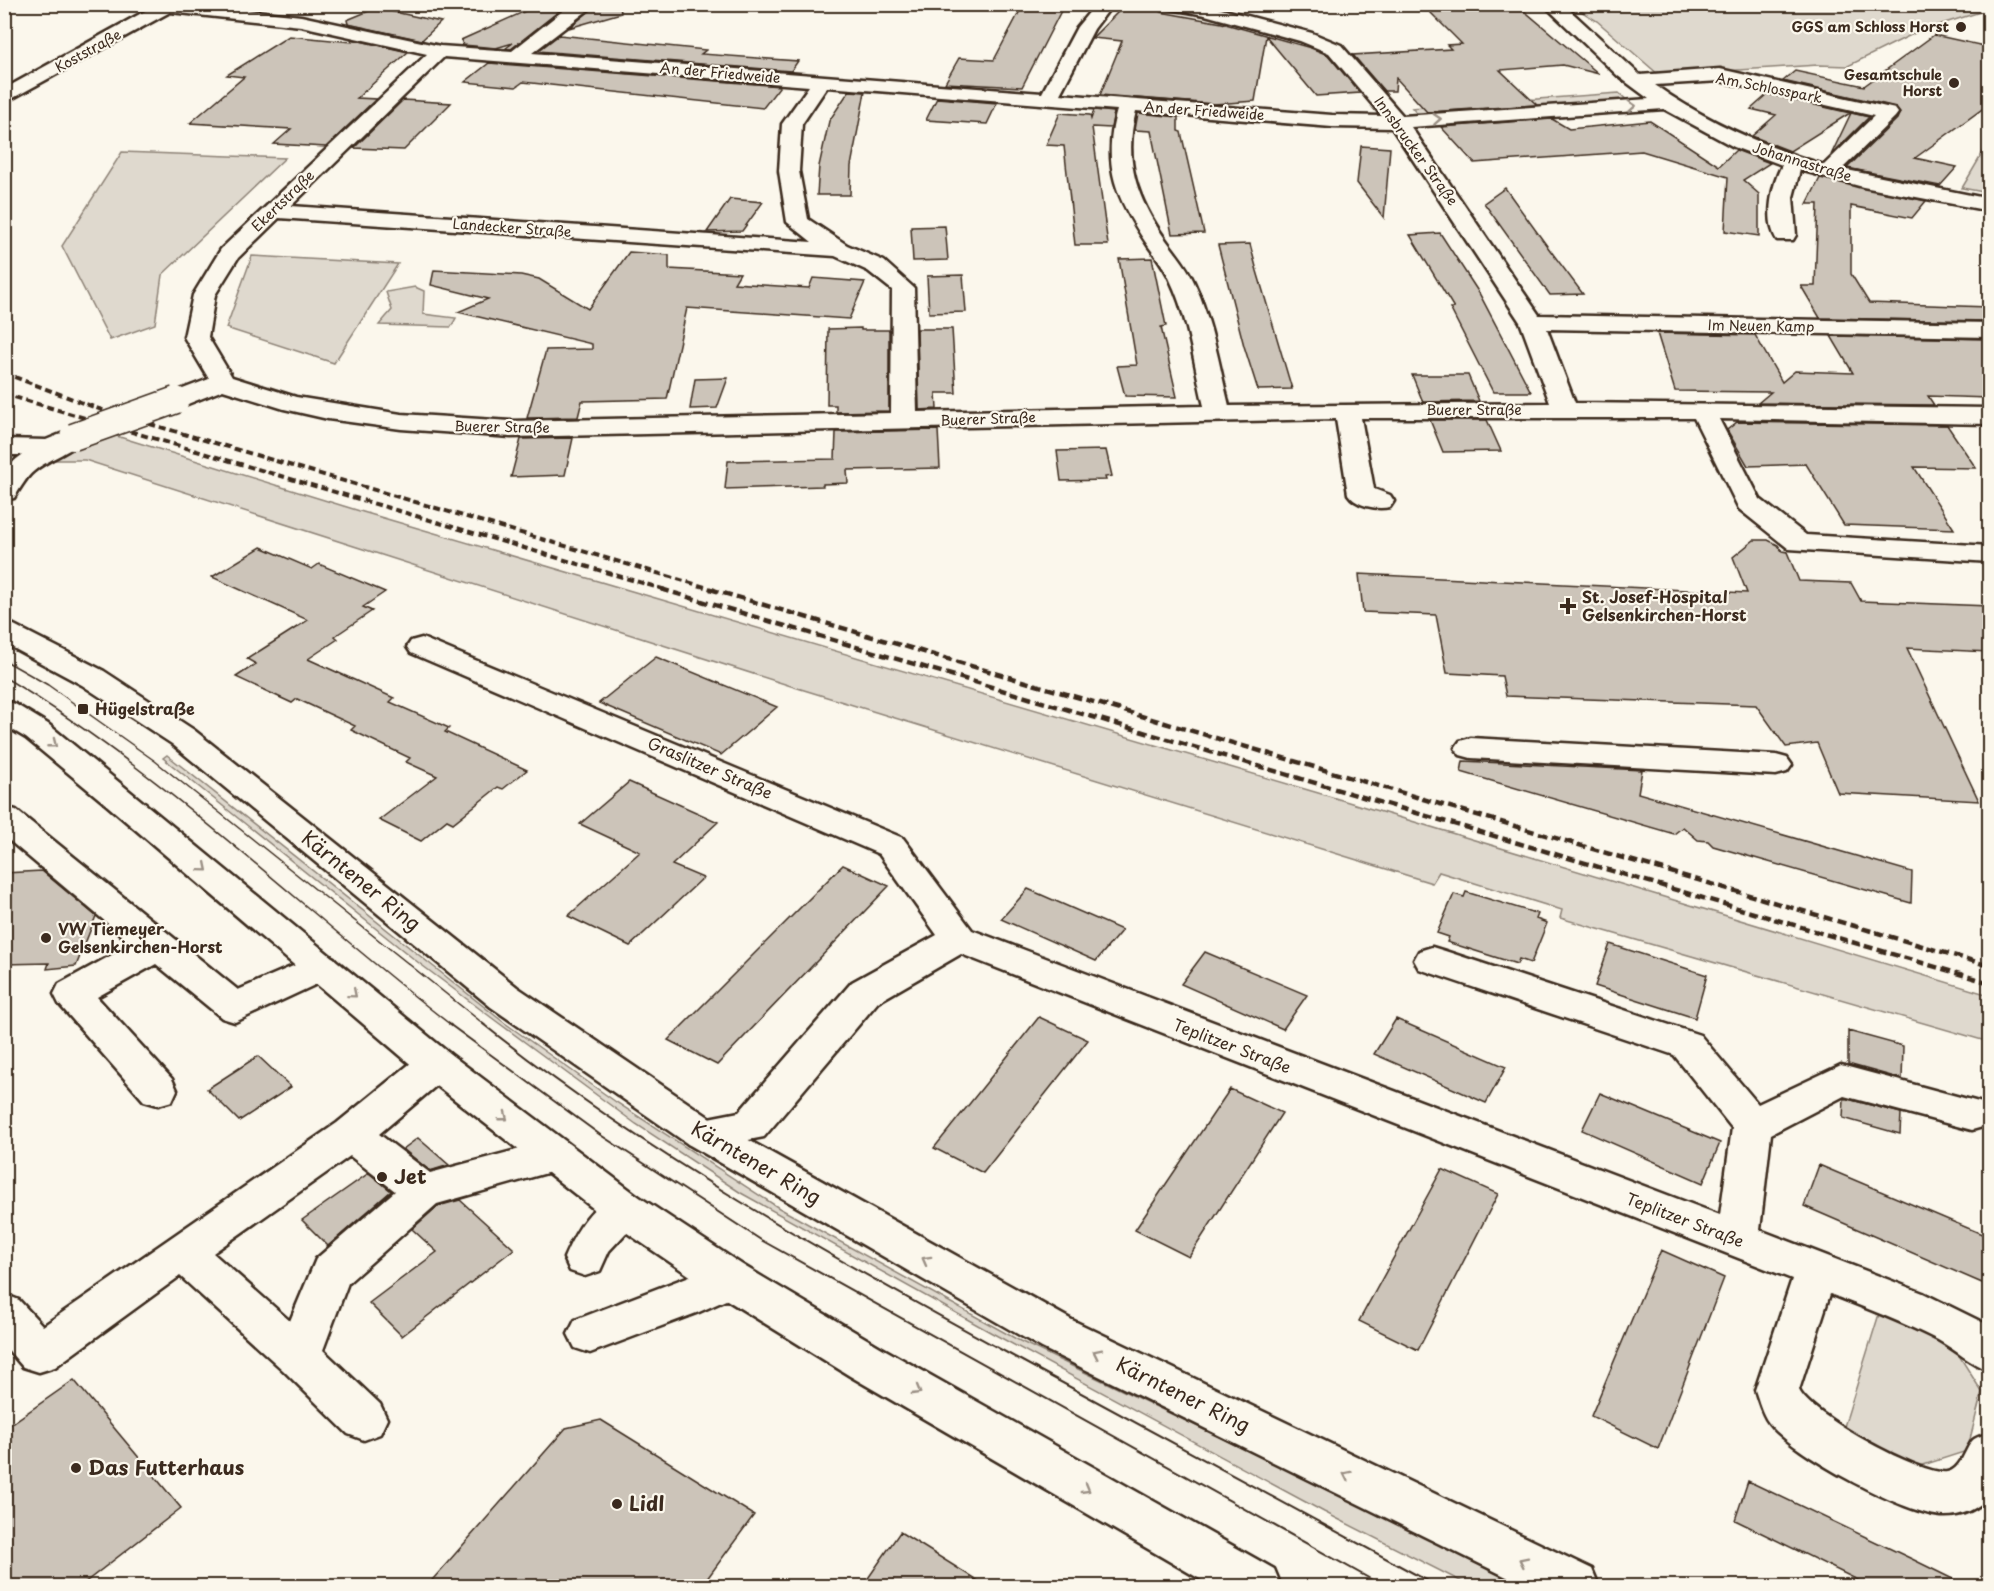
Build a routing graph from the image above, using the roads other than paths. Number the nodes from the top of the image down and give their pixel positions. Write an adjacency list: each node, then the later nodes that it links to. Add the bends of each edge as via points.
1 (588, 4): 7 (street)
2 (1105, 4): 11 (street, via 1086,27)
3 (1171, 4): 14 (street, Innsbrucker Straße, via 1322,42 1335,50)
4 (1551, 4): 9 (street, Johannastraße)
5 (170, 6): 6 (street, An der Friedweide, via 301,21); 10 (street, Koststraße)
6 (440, 51): 7 (street, An der Friedweide); 18 (street, Ekertstraße)
7 (517, 56): 8 (street, An der Friedweide)
8 (821, 82): 11 (street, An der Friedweide); 19 (street, via 792,124 789,171)
9 (1642, 85): 12 (street, Johannastraße); 14 (street, An der Friedweide); 16 (street, Am Schlosspark, via 1720,75 1888,113)
10 (4, 97)
11 (1047, 100): 13 (street, An der Friedweide)
12 (1668, 103): 14 (street, An der Friedweide, one-way to 12); 15 (street, Johannastraße, via 1716,131)
13 (1128, 106): 14 (street, An der Friedweide, via 1274,116); 29 (street, via 1120,134 1120,173 1135,209 1182,281 1194,312)
14 (1391, 113): 23 (street, Innsbrucker Straße)
15 (1794, 162): 16 (street, Johannastraße); 20 (street, via 1780,202)
16 (1829, 171): 17 (street, Johannastraße, via 1911,191)
17 (1989, 204)
18 (272, 211): 21 (street, Landecker Straße); 25 (street, Ekertstraße, via 229,254 204,295 196,337)
19 (798, 222): 21 (street); 22 (street)
20 (1785, 235)
21 (752, 245): 22 (street, Landecker Straße)
22 (838, 250): 31 (street, via 876,266 903,288)
23 (1532, 322): 24 (street, Im Neuen Kamp); 26 (street, Innsbrucker Straße)
24 (1989, 330)
25 (223, 382): 31 (street, Buerer Straße, via 312,410 409,423 510,429); 32 (street, bridge)
26 (1564, 410): 27 (street, Buerer Straße); 28 (street, Buerer Straße)
27 (1702, 410): 30 (street, Buerer Straße); 36 (street, via 1749,502 1799,543)
28 (1347, 411): 29 (street, Buerer Straße); 35 (street, via 1361,494)
29 (1218, 413): 31 (street, Buerer Straße)
30 (1989, 416)
31 (904, 422)
32 (62, 442): 33 (street); 34 (street, via 22,467)
33 (4, 447)
34 (4, 492)
35 (1380, 501)
36 (1989, 554)
37 (4, 631): 51 (street, Kärntener Ring, via 93,678 183,737 504,997)
38 (422, 647): 43 (street, Graslitzer Straße, via 891,846)
39 (4, 711): 46 (street, one-way to 46, via 37,731 114,793)
40 (1471, 748): 41 (street)
41 (1776, 765)
42 (4, 818): 44 (street)
43 (959, 939): 51 (street, via 865,992 750,1126); 56 (street, Teplitzer Straße)
44 (158, 946): 46 (street, via 235,1008); 48 (street, via 72,994)
45 (1432, 960): 50 (street, via 1687,1045)
46 (321, 967): 47 (street, one-way to 47)
47 (436, 1064): 52 (street); 53 (street, one-way to 53)
48 (158, 1090)
49 (1972, 1114): 50 (street, via 1841,1080)
50 (1752, 1125): 56 (street)
51 (702, 1133): 68 (street, Kärntener Ring, one-way to 51, via 1057,1334)
52 (351, 1134): 54 (street); 57 (street)
53 (554, 1156): 54 (street); 55 (street)
54 (424, 1191): 64 (street, via 331,1272)
55 (623, 1208): 58 (street, via 592,1241); 60 (street)
56 (1738, 1240): 59 (street, Teplitzer Straße)
57 (182, 1252): 61 (street, via 39,1353); 64 (street)
58 (585, 1258)
59 (1816, 1270): 63 (street, Teplitzer Straße, via 1942,1322 1981,1343); 66 (street, via 1777,1390 1785,1410 1840,1452 1930,1494 1957,1493 1978,1476)
60 (729, 1279): 62 (street); 67 (street, one-way to 67)
61 (4, 1312)
62 (590, 1334)
63 (1989, 1352)
64 (299, 1356): 65 (street)
65 (364, 1419)
66 (1989, 1454)
67 (1257, 1587)
68 (1575, 1587)

